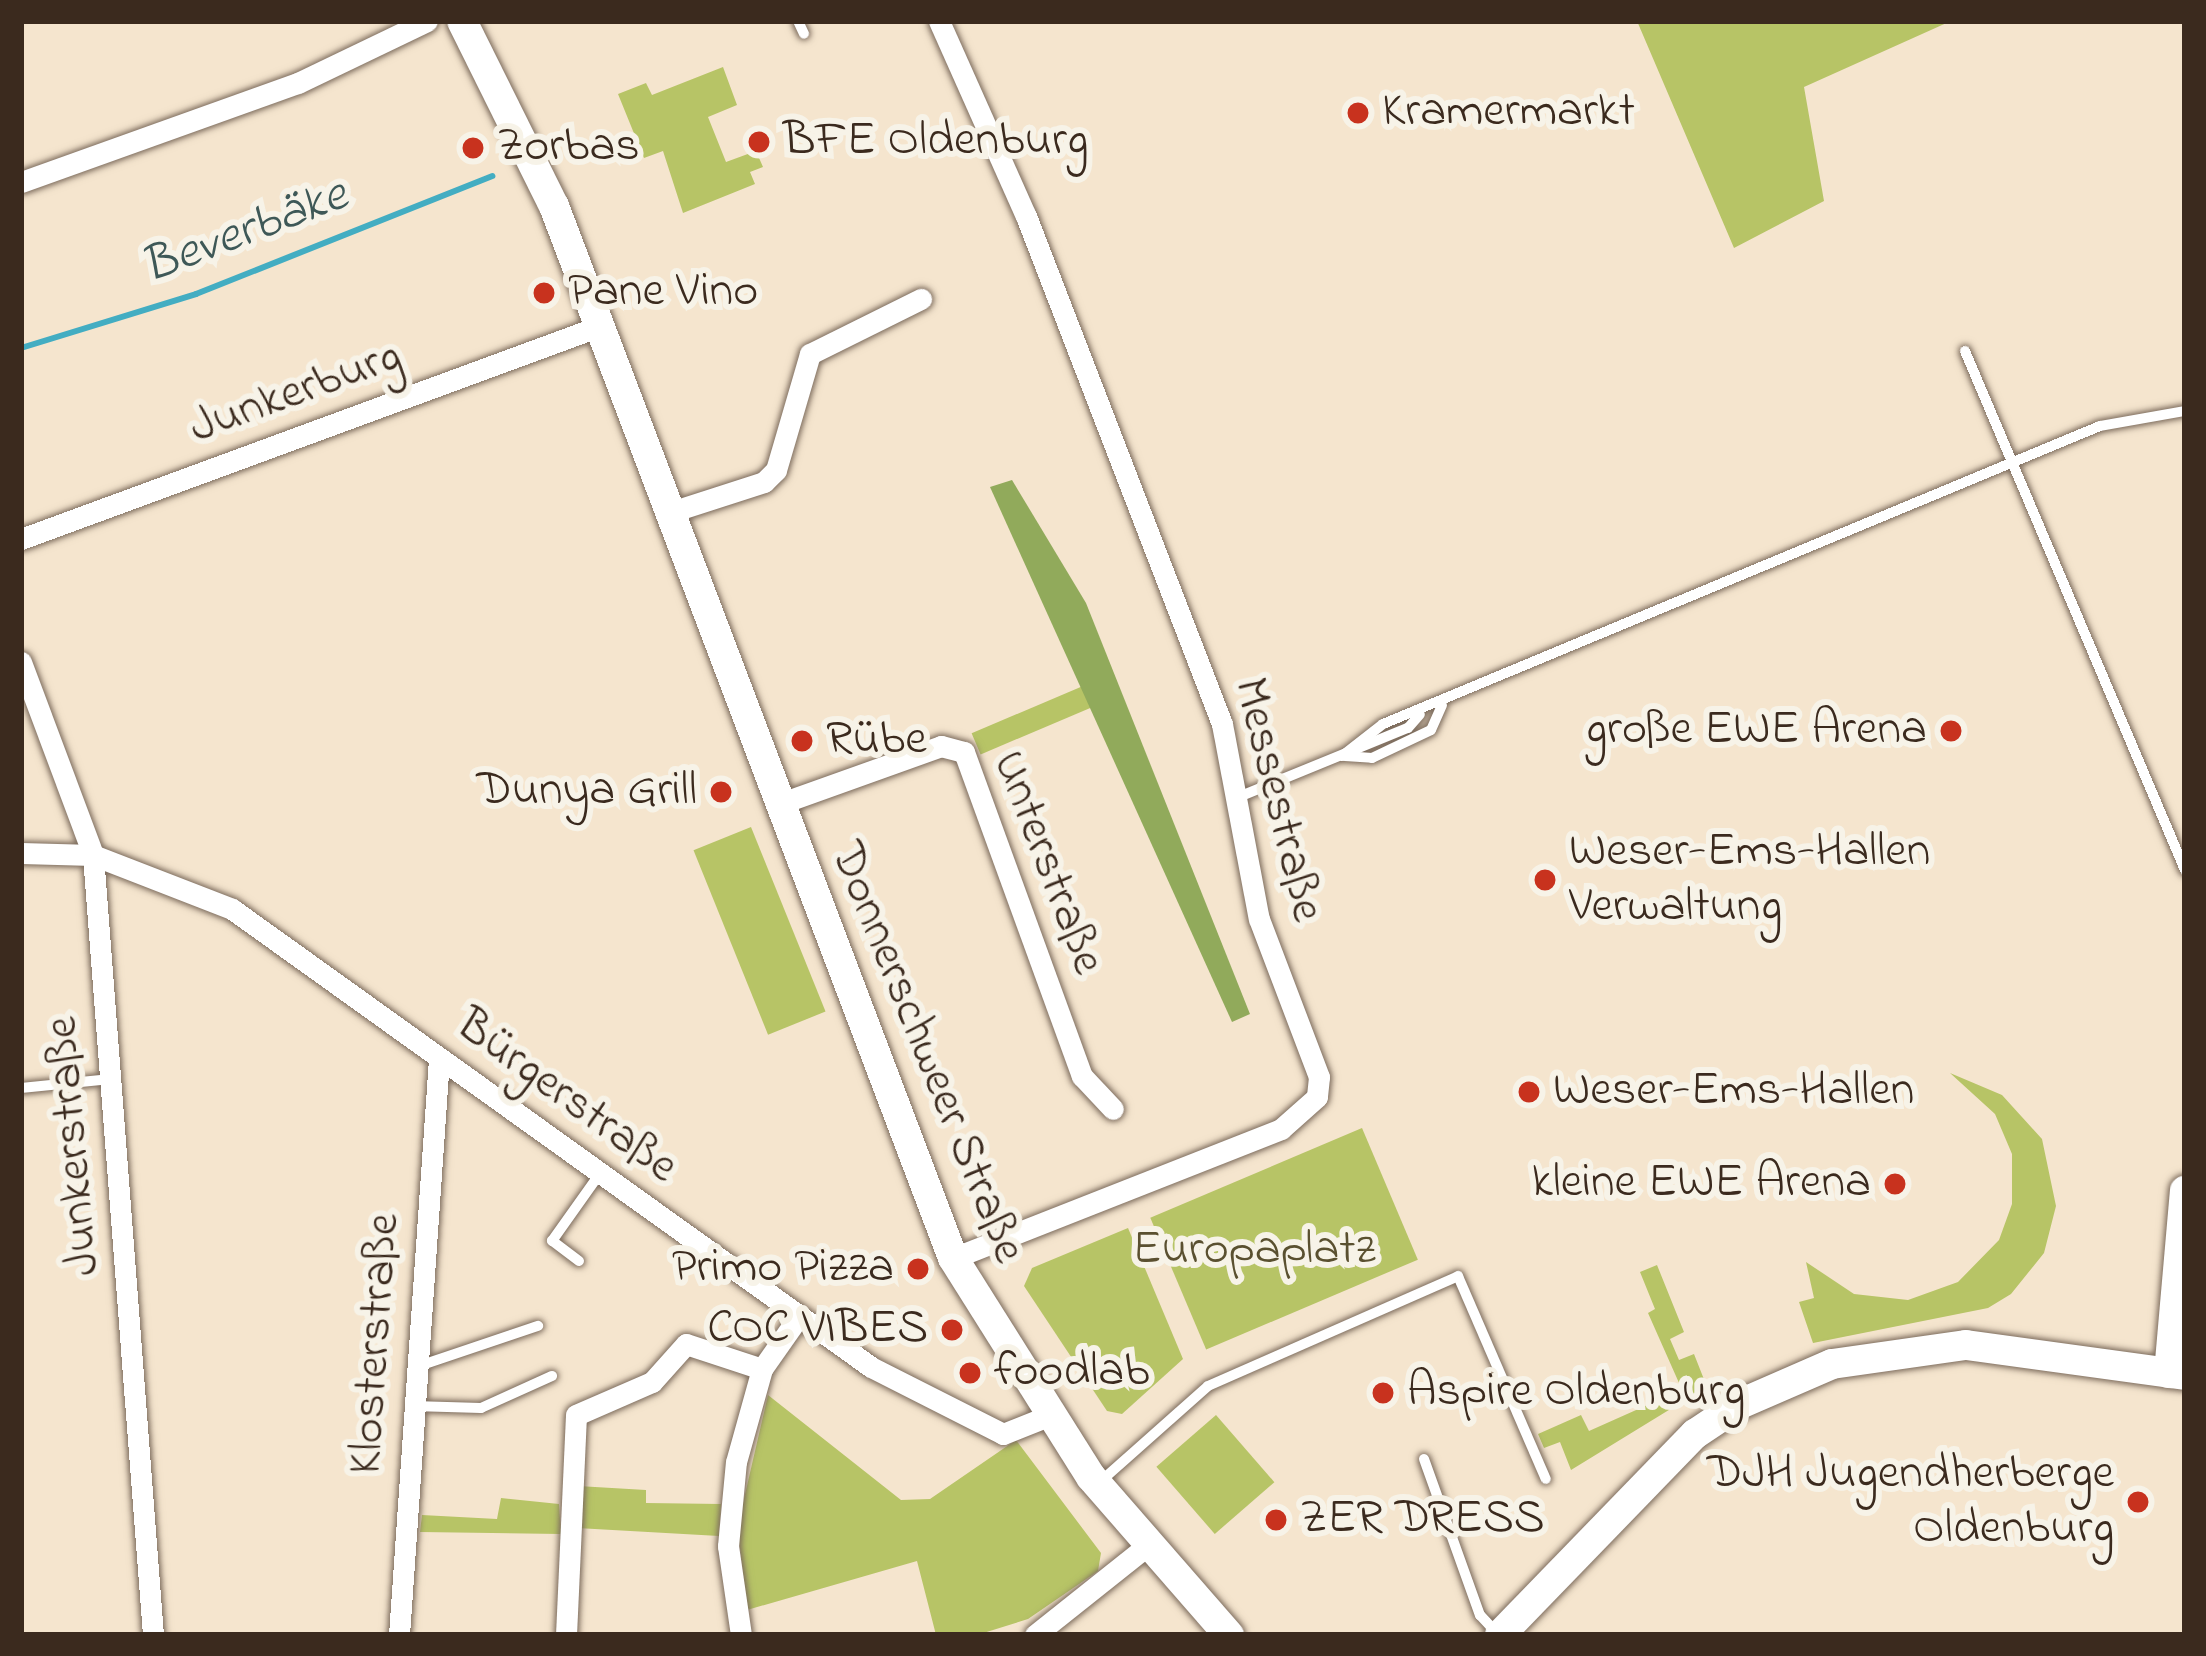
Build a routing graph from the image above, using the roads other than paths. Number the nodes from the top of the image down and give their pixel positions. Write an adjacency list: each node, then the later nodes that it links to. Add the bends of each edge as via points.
1 (427, 21): 4 (street, via 298,83)
2 (462, 21): 6 (main road, Donnerschweer Straße, via 531,152)
3 (939, 21): 16 (street, Messestraße, via 1026,216 1222,724)
4 (21, 182)
5 (922, 299): 10 (street, via 810,354 776,470 764,482)
6 (600, 326): 10 (main road, Donnerschweer Straße); 11 (street, Junkerburg)
7 (1965, 351): 9 (lane)
8 (2185, 411): 9 (lane, via 2100,426)
9 (2013, 462): 13 (lane); 20 (lane)
10 (668, 513): 17 (main road, Donnerschweer Straße)
11 (21, 538)
12 (21, 662): 19 (street, Junkerstraße)
13 (1442, 705): 14 (lane); 15 (lane, via 1431,730 1372,758)
14 (1420, 714): 15 (lane, via 1408,728); 15 (lane, via 1383,724)
15 (1342, 756): 16 (lane)
16 (1241, 796): 27 (street, Messestraße, via 1250,886 1319,1077 1317,1097 1281,1129)
17 (779, 804): 24 (street, Unterstraße, via 940,746 964,752 1082,1076); 27 (main road, Donnerschweer Straße)
18 (21, 853): 19 (street, Bürgerstraße)
19 (93, 855): 21 (street, Bürgerstraße, via 232,909); 22 (street, Junkerstraße)
20 (2185, 871)
21 (439, 1058): 25 (street, Bürgerstraße); 31 (street, Klosterstraße)
22 (111, 1079): 23 (lane); 41 (street, Junkerstraße)
23 (21, 1088)
24 (1113, 1109)
25 (601, 1172): 28 (lane, via 552,1241); 29 (street, Bürgerstraße)
26 (2185, 1191): 33 (main road)
27 (953, 1258): 36 (main road, Donnerschweer Straße)
28 (579, 1261)
29 (796, 1319): 32 (street); 36 (street, Bürgerstraße, via 1004,1434)
30 (538, 1326): 31 (lane)
31 (414, 1367): 35 (street, Klosterstraße)
32 (762, 1369): 43 (street, via 686,1344 652,1382 576,1415); 44 (street, via 731,1496 730,1580)
33 (2177, 1374): 47 (main road, via 1966,1345 1863,1356 1796,1378 1740,1404 1651,1472)
34 (553, 1376): 35 (lane, via 481,1408)
35 (412, 1406): 42 (street, Klosterstraße)
36 (1048, 1416): 39 (main road, Donnerschweer Straße)
37 (1424, 1459): 47 (lane, via 1480,1615)
38 (1546, 1479): 39 (lane, via 1458,1276 1208,1386)
39 (1097, 1484): 40 (main road, Donnerschweer Straße)
40 (1148, 1545): 45 (street); 46 (main road, Donnerschweer Straße)
41 (153, 1635)
42 (399, 1635)
43 (566, 1635)
44 (741, 1635)
45 (1034, 1635)
46 (1229, 1635)
47 (1500, 1635)

